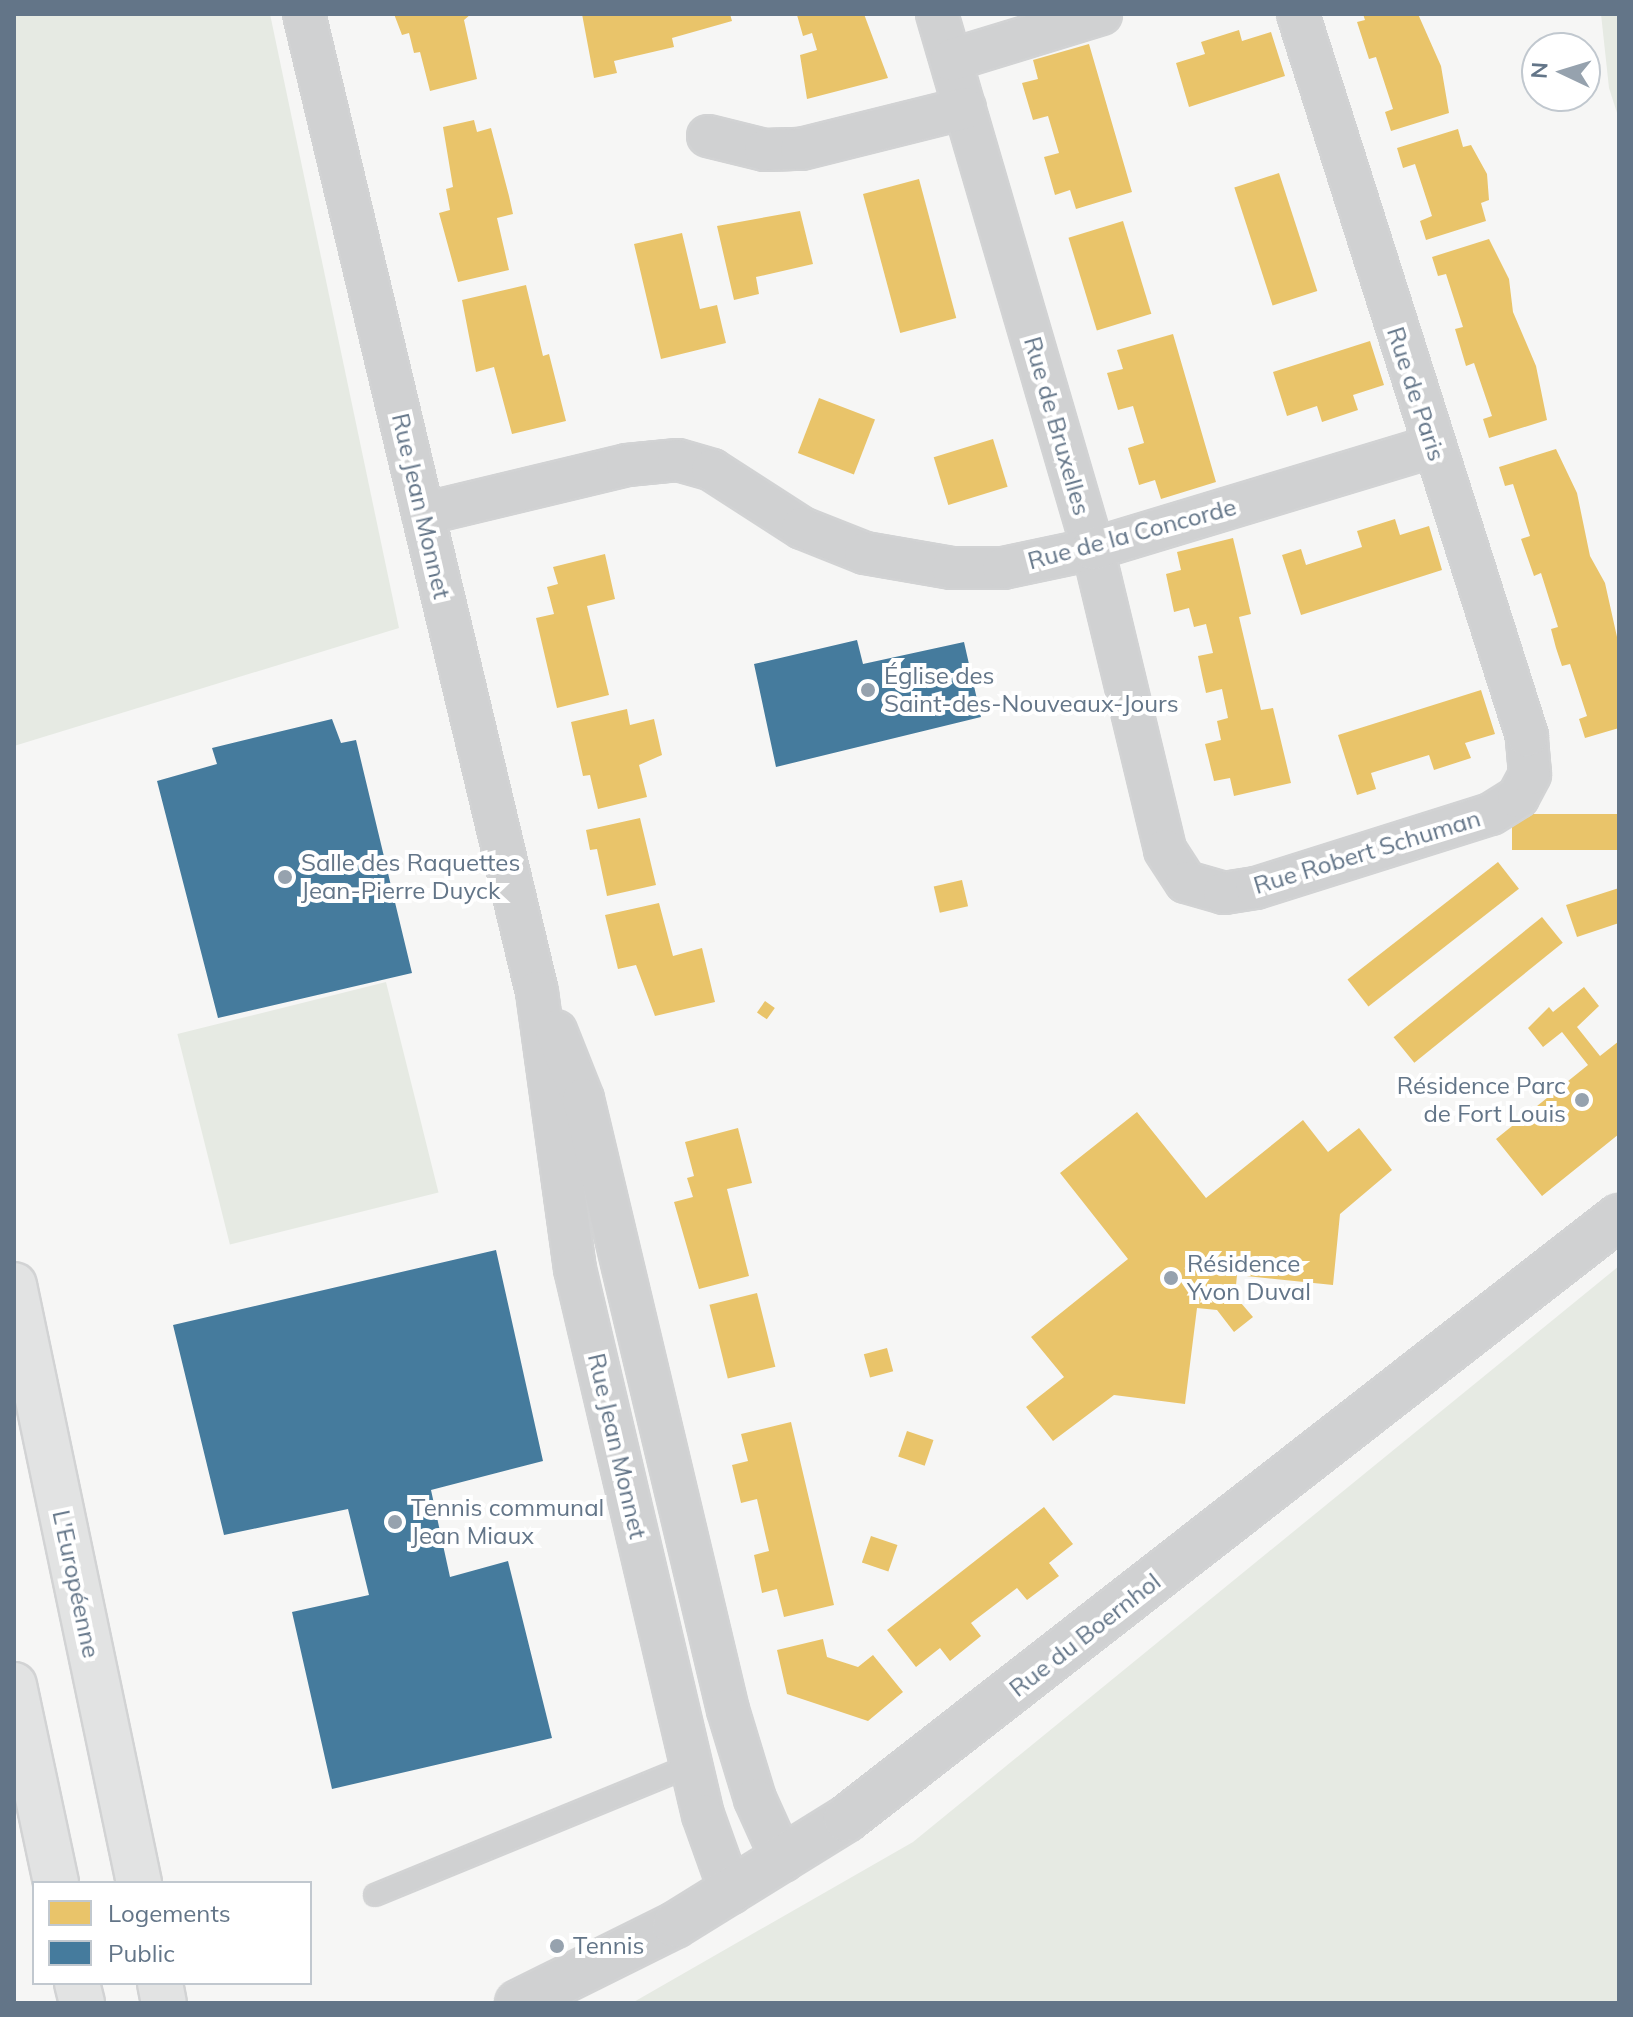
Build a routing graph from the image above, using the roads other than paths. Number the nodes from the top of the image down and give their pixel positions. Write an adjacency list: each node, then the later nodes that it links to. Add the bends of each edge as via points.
1 (937, 14): 5 (street, Rue de Bruxelles)
2 (1101, 14): 5 (street)
3 (1298, 14): 8 (street, Rue de Paris)
4 (305, 16): 9 (street, Rue Jean Monnet)
5 (951, 60): 6 (street, Rue de Bruxelles)
6 (965, 108): 7 (street, via 801,149 765,150); 10 (street, Rue de Bruxelles)
7 (708, 136)
8 (1431, 447): 10 (street, Rue de la Concorde); 11 (street, Rue de Paris, via 1527,736)
9 (423, 514): 10 (street, Rue de la Concorde, via 667,460 712,470 802,528 887,559 1003,568); 13 (street, Rue Jean Monnet)
10 (1093, 549): 12 (street, Rue de Bruxelles, via 1165,850)
11 (1530, 774): 12 (street, Rue Robert Schuman, via 1518,797 1502,809 1300,874 1224,893)
12 (1186, 882)
13 (537, 992): 17 (street, Rue Jean Monnet, via 564,1163 570,1243); 18 (street, Rue Jean Monnet, via 583,1099 728,1710 755,1799)
14 (1619, 1217): 18 (street, Rue du Boernhol, via 910,1773)
15 (14, 1285): 20 (highway, L'Européenne)
16 (14, 1685): 19 (highway)
17 (692, 1765): 21 (street, Rue Jean Monnet, via 703,1815); 22 (lane)
18 (783, 1861): 21 (street, Rue du Boernhol)
19 (56, 1881)
20 (139, 1881)
21 (731, 1893): 23 (street, Rue du Boernhol)
22 (375, 1895)
23 (518, 2003)

